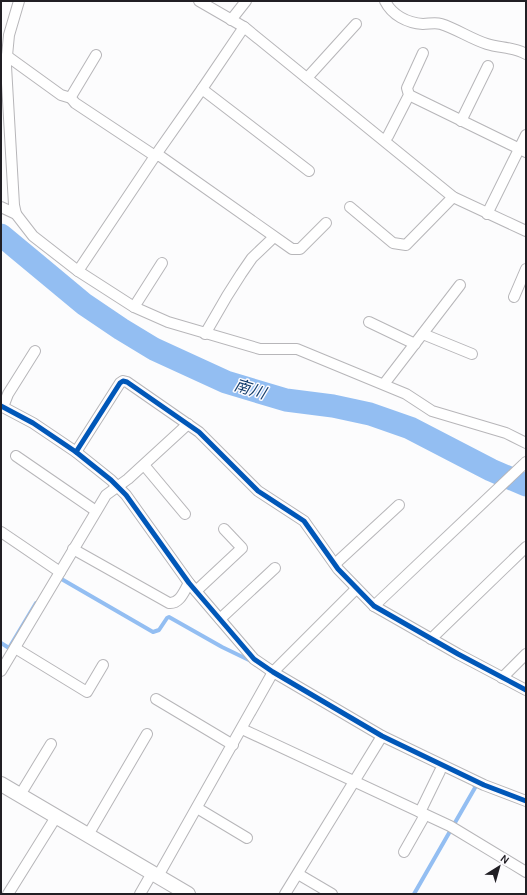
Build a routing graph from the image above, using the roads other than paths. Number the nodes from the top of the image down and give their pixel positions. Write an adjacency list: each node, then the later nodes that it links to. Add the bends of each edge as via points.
1 (19, 1): 11 (street)
2 (199, 1): 5 (street)
3 (246, 1): 5 (street)
4 (385, 1): 9 (street, via 389,9 402,18 423,24 440,24 488,44)
5 (231, 20): 7 (street)
6 (356, 24): 13 (street)
7 (244, 27): 13 (street); 14 (street)
8 (423, 53): 15 (street, via 407,88)
9 (526, 54)
10 (96, 55): 16 (street)
11 (6, 56): 16 (street, via 61,95); 26 (street)
12 (488, 66): 17 (street)
13 (307, 78): 19 (street)
14 (202, 89): 21 (street); 22 (street)
15 (409, 95): 17 (street); 19 (street)
16 (71, 98): 21 (street)
17 (461, 120): 20 (street)
18 (526, 135): 20 (street)
19 (384, 140): 23 (street)
20 (523, 151): 27 (street)
21 (155, 156): 30 (street, via 160,156); 33 (street)
22 (309, 171)
23 (453, 197): 25 (street, via 406,245 393,243); 27 (street)
24 (1, 207): 26 (street)
25 (350, 207)
26 (16, 214): 33 (street, via 33,236)
27 (487, 214): 29 (street)
28 (326, 223): 30 (street, via 300,249 292,249)
29 (526, 231)
30 (274, 237): 38 (street, via 257,252 241,274)
31 (162, 263): 36 (street)
32 (526, 269): 35 (street)
33 (78, 271): 36 (street)
34 (460, 285): 39 (street)
35 (514, 297)
36 (134, 307): 38 (street)
37 (369, 322): 40 (street)
38 (205, 334): 43 (street, via 260,349 297,349)
39 (422, 334): 40 (street); 42 (street)
40 (415, 344): 43 (street)
41 (35, 351): 44 (street)
42 (472, 354)
43 (384, 384): 46 (street, via 406,394 432,411 506,433)
44 (2, 407): 47 (street, via 33,423)
45 (188, 424): 47 (street, via 123,381); 50 (street); 59 (street, via 258,491 304,521)
46 (526, 443)
47 (76, 452): 51 (street)
48 (16, 456): 53 (street)
49 (526, 462): 64 (street)
50 (144, 465): 51 (street); 54 (street)
51 (117, 486): 53 (street, via 106,494); 62 (street)
52 (399, 505): 59 (street)
53 (96, 511): 58 (street)
54 (185, 514)
55 (224, 529): 62 (street, via 242,548)
56 (1, 532): 61 (street)
57 (526, 547): 66 (street)
58 (73, 549): 61 (street); 62 (street, via 169,603 174,604)
59 (335, 564): 63 (street)
60 (275, 568): 65 (street)
61 (60, 572): 67 (street)
62 (192, 587): 65 (street)
63 (356, 589): 64 (street); 71 (street)
64 (374, 606): 66 (street)
65 (220, 619): 71 (street, via 254,659)
66 (431, 639): 72 (street)
67 (15, 648): 69 (street, via 87,692); 70 (street)
68 (526, 654): 72 (street)
69 (104, 665)
70 (1, 671)
71 (273, 672): 75 (street); 77 (street)
72 (502, 678): 73 (street)
73 (526, 690)
74 (156, 699): 79 (street)
75 (242, 729): 79 (street); 81 (street)
76 (147, 734): 88 (street)
77 (382, 736): 81 (street); 84 (street, via 484,785)
78 (51, 744): 83 (street)
79 (233, 745): 85 (street)
80 (440, 771): 86 (street)
81 (355, 782): 86 (street); 92 (street)
82 (1, 784): 83 (street)
83 (20, 795): 87 (street)
84 (526, 801)
85 (197, 808): 89 (street); 93 (street)
86 (422, 813): 90 (street); 91 (street, via 450,826)
87 (56, 817): 88 (street); 94 (street)
88 (88, 835): 93 (street)
89 (247, 838)
90 (404, 852)
91 (526, 872)
92 (298, 874): 97 (street); 98 (street)
93 (155, 875): 95 (street); 96 (street)
94 (8, 894)
95 (140, 894)
96 (188, 894)
97 (286, 894)
98 (332, 894)

